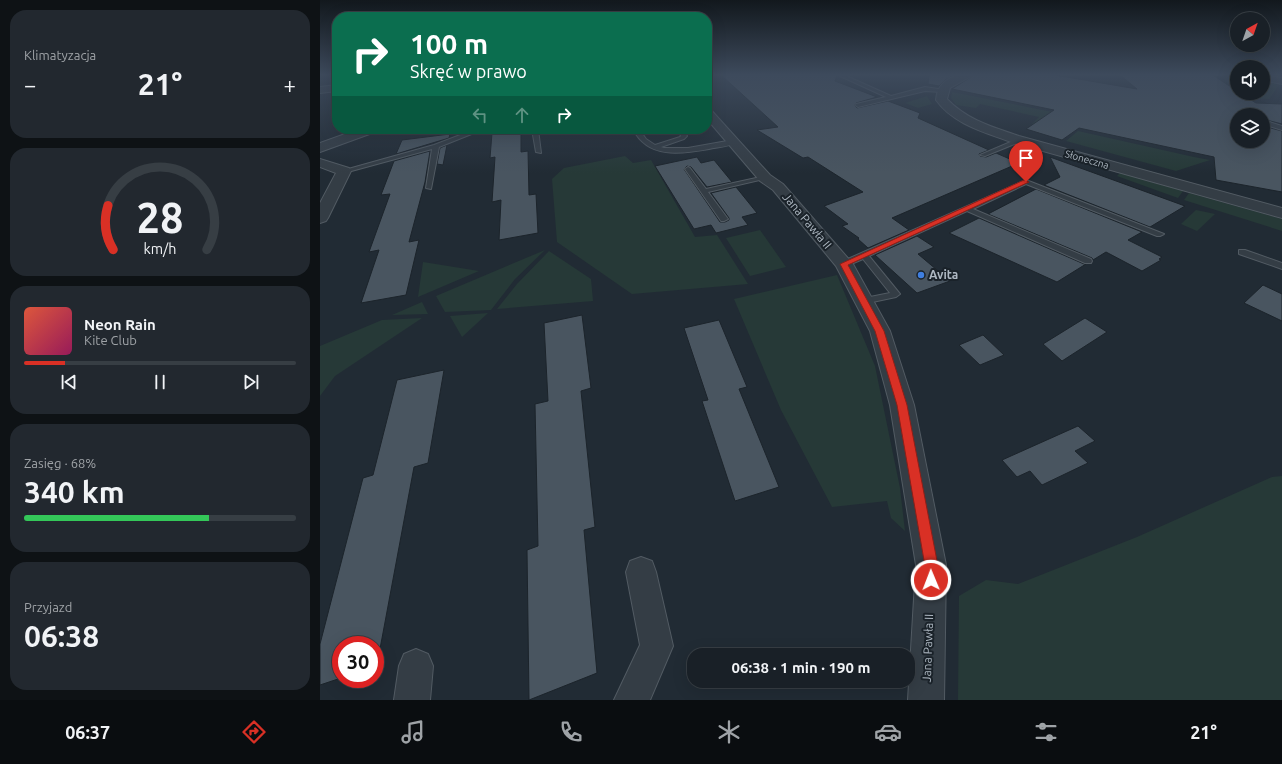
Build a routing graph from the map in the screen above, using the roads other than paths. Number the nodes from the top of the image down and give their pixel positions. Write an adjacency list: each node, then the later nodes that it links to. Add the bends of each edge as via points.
1 (949, 108): 10 (street, Słoneczna, via 972,124)
2 (712, 118): 11 (street, Jana Pawła II)
3 (1270, 124): 4 (lane)
4 (1282, 128)
5 (358, 134): 14 (street)
6 (468, 134): 12 (lane)
7 (536, 134): 15 (lane)
8 (639, 134): 13 (lane)
9 (683, 134): 13 (lane, via 682,138)
10 (1020, 140): 16 (lane); 24 (street, Słoneczna)
11 (733, 142): 13 (lane, via 680,150 663,151); 20 (street, Jana Pawła II)
12 (436, 146): 19 (lane); 21 (lane)
13 (653, 147)
14 (320, 148)
15 (539, 152)
16 (983, 154)
17 (320, 164): 19 (street)
18 (688, 169): 22 (lane)
19 (344, 171): 25 (street)
20 (765, 178): 22 (lane); 29 (street, Jana Pawła II, via 778,187)
21 (429, 188)
22 (704, 191): 26 (lane)
23 (967, 208): 27 (lane, via 1026,182); 29 (lane); 30 (lane)
24 (1282, 213)
25 (320, 218)
26 (724, 219)
27 (1160, 234)
28 (1242, 252): 31 (lane)
29 (854, 260): 32 (street, Jana Pawła II); 32 (lane, via 883,280 896,294)
30 (1088, 261)
31 (1282, 266)
32 (864, 301): 37 (street, Jana Pawła II, via 880,331 902,405 931,566)
33 (641, 572): 36 (street, via 657,646)
34 (416, 666): 35 (street)
35 (412, 700)
36 (632, 700)
37 (926, 700)

